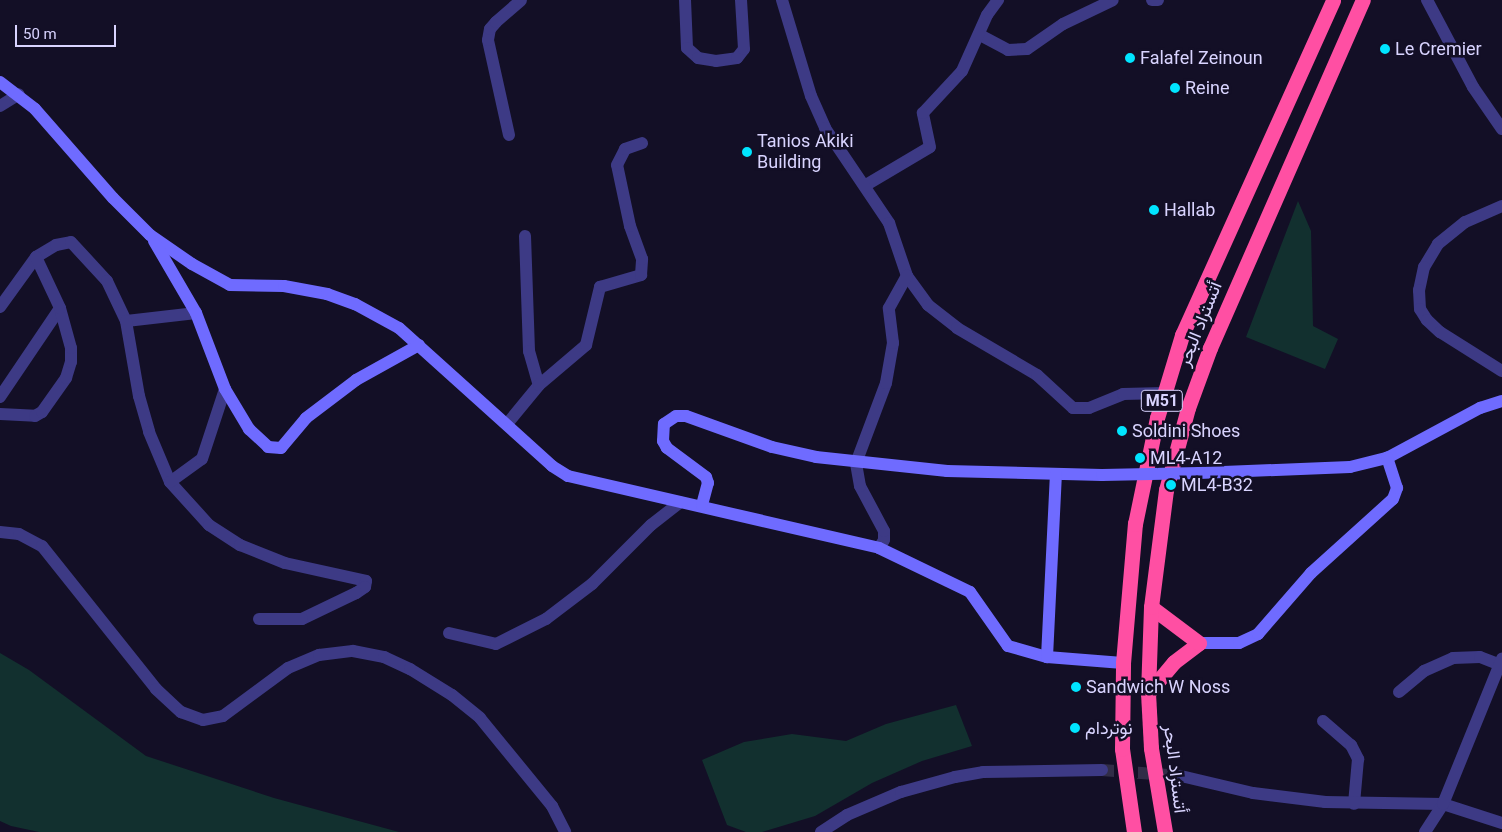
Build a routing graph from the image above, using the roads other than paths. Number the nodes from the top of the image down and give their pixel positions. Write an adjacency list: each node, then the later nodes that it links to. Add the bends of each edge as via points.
1 (521, 0): 17 (street, via 496,22 488,40)
2 (685, 0): 3 (street, via 687,48 698,58 716,61 737,58 744,49)
3 (741, 0)
4 (782, 0): 19 (street, via 811,96 825,128)
5 (998, 0): 12 (street, via 987,15)
6 (1113, 0): 12 (street, via 1063,24 1027,49 1008,50)
7 (1152, 0): 8 (street)
8 (1158, 0)
9 (1333, 0): 33 (highway, أتستراد البحر / M51, via 1182,335)
10 (1363, 0): 46 (highway, أتستراد البحر / M51, via 1246,260 1188,408 1166,490)
11 (1427, 0): 16 (street, via 1473,87)
12 (980, 34): 19 (street, via 952,85 923,113 930,147)
13 (0, 82): 14 (main road)
14 (19, 94): 15 (street); 21 (main road)
15 (0, 106)
16 (1502, 129)
17 (509, 135)
18 (642, 144): 31 (street, via 624,149 617,165 630,226 642,259 642,275 600,287 586,345)
19 (866, 185): 24 (street, via 889,223)
20 (1502, 206): 30 (street, via 1465,222 1438,244 1424,267 1420,290 1420,309 1427,320 1440,332)
21 (150, 235): 27 (main road); 29 (main road, via 222,282 237,286 284,286 327,294 355,304 400,328)
22 (525, 236): 31 (street, via 529,351)
23 (36, 257): 25 (street); 26 (street); 28 (street, via 56,245 71,242 107,281)
24 (907, 276): 33 (street, via 940,316 1037,375 1073,408 1089,408 1123,394); 39 (street, via 888,308 893,343 886,383)
25 (0, 307)
26 (60, 308): 34 (street); 36 (street, via 71,348 66,378 42,412 35,416)
27 (196, 313): 28 (street); 32 (main road)
28 (126, 321): 41 (street, via 139,396 149,432)
29 (419, 345): 32 (main road, via 356,380 306,418 280,448 268,447 254,435); 37 (main road)
30 (1502, 371)
31 (539, 385): 37 (street)
32 (226, 389): 41 (street, via 202,459)
33 (1164, 393): 52 (highway, أتستراد البحر / M51, via 1135,524)
34 (0, 397)
35 (1502, 401): 38 (main road, via 1480,408)
36 (0, 414)
37 (507, 424): 42 (main road, via 552,466 568,476)
38 (1387, 458): 40 (main road, bridge, via 1350,467); 49 (main road, via 1397,488 1392,499 1311,572 1258,634 1239,643)
39 (856, 463): 40 (main road, via 947,472); 43 (main road, via 772,447 686,416 676,416 664,424 664,441 667,448 706,476 708,483); 45 (street, via 860,486 884,532)
40 (1056, 474): 50 (main road)
41 (170, 482): 47 (street, via 209,525 240,545 285,563 366,580 365,587 356,593 302,618)
42 (680, 502): 43 (main road); 48 (street, via 592,584 546,619 496,644)
43 (702, 505): 45 (main road, via 758,522)
44 (0, 532): 61 (street, via 19,534 42,546 156,689 181,712 203,720 223,716 288,668 319,655 353,651 384,657 435,684 480,718 552,806)
45 (880, 548): 50 (main road, via 962,587 975,598 1008,646)
46 (1151, 607): 49 (highway); 54 (highway, أتستراد البحر / M51)
47 (259, 619)
48 (449, 633)
49 (1200, 643): 54 (highway, via 1174,662)
50 (1047, 657): 52 (main road)
51 (1500, 662): 53 (street, via 1480,657 1453,658 1424,671); 59 (street)
52 (1123, 663): 63 (highway, أتستراد البحر / M51, via 1122,749)
53 (1400, 692)
54 (1148, 693): 64 (highway, أتستراد البحر / M51, via 1151,748)
55 (1323, 721): 58 (street, via 1351,745 1358,759)
56 (1102, 770): 62 (street, via 1002,771 955,777 901,792 847,815)
57 (1181, 776): 58 (street, via 1253,793)
58 (1354, 804): 59 (street)
59 (1443, 804): 60 (street); 65 (street)
60 (1502, 823)
61 (565, 832)
62 (821, 832)
63 (1134, 832)
64 (1165, 832)
65 (1426, 832)

